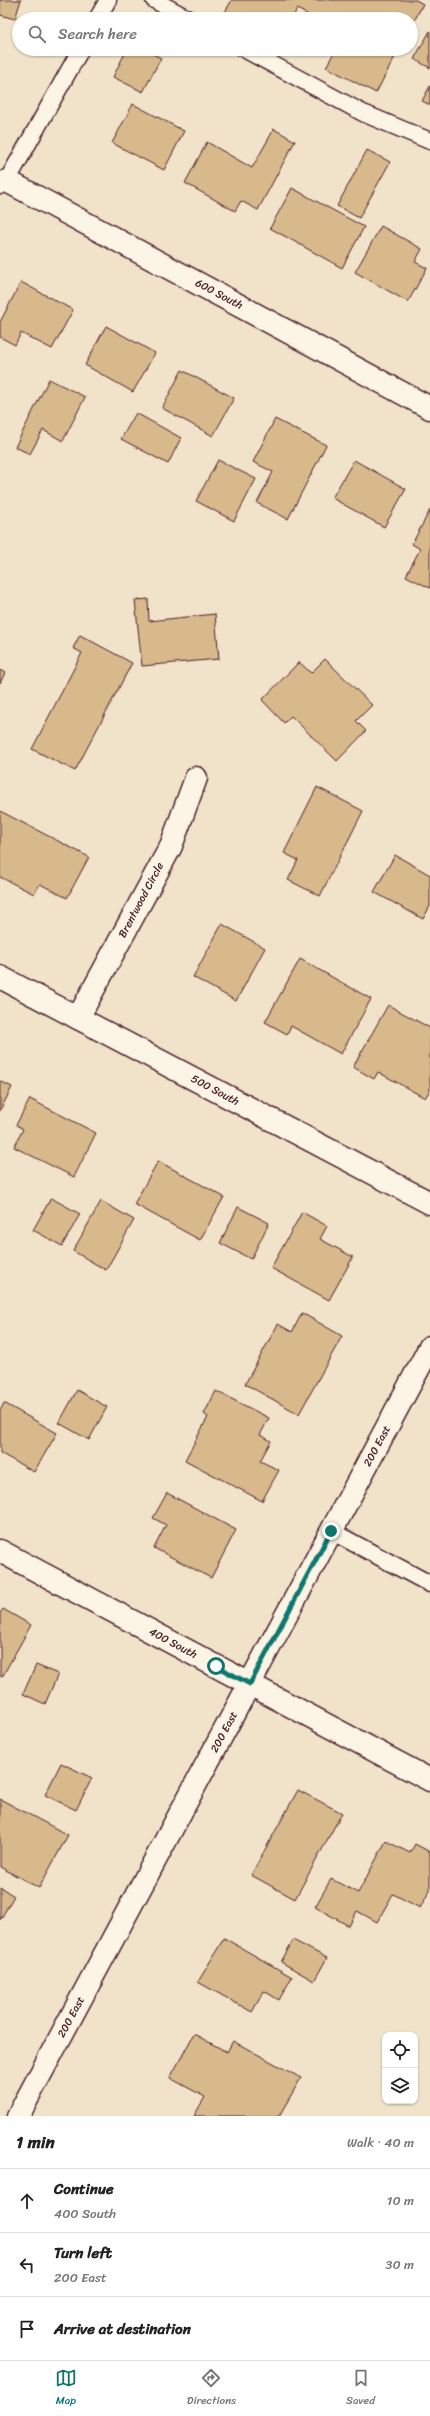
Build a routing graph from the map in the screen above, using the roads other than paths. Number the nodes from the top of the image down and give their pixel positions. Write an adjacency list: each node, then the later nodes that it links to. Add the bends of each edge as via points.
1 (108, 0): 3 (lane)
2 (154, 0): 4 (lane)
3 (101, 12)
4 (176, 12)
5 (77, 56): 8 (lane)
6 (257, 56): 7 (lane, via 363,113)
7 (430, 141)
8 (4, 183): 9 (street, 600 South)
9 (430, 408)
10 (196, 778): 12 (street, Brentwood Circle, via 170,846)
11 (0, 977): 12 (street, 500 South)
12 (78, 1018): 13 (street, 500 South)
13 (430, 1203)
14 (430, 1347): 15 (street, 200 East)
15 (331, 1531): 17 (lane); 18 (street, 200 East)
16 (0, 1551): 18 (street, 400 South)
17 (430, 1584)
18 (250, 1684): 19 (street, 400 South); 20 (street, 200 East)
19 (430, 1780)
20 (18, 2116)

